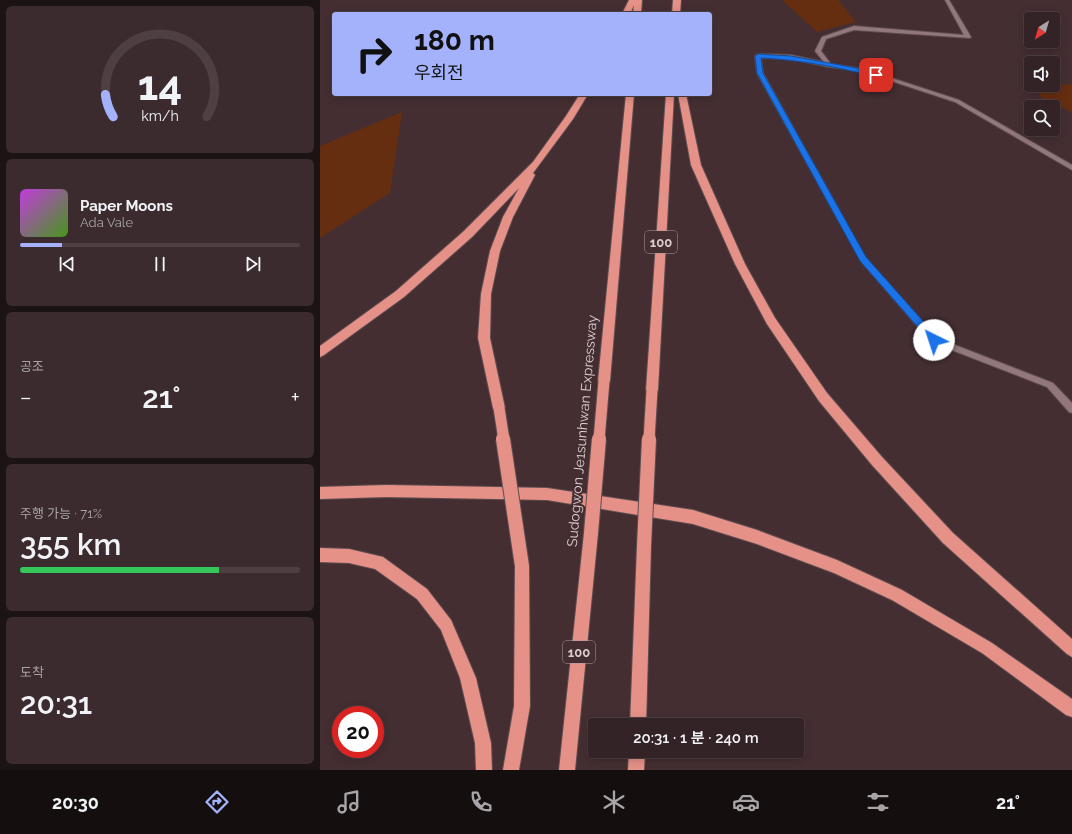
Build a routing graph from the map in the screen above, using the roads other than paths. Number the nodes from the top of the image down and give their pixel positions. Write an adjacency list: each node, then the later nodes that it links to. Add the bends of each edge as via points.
1 (633, 0): 5 (highway)
2 (638, 0): 6 (highway)
3 (677, 0): 7 (highway)
4 (947, 0): 8 (lane, via 968,37 854,28 824,38 818,51)
5 (627, 12)
6 (637, 12)
7 (676, 12)
8 (829, 65): 14 (lane, via 862,70 957,101); 16 (lane, via 791,57 758,56 760,73 863,259 934,340 1050,385)
9 (583, 96): 13 (highway)
10 (630, 96): 25 (highway, Sudogwon Je1sunhwan Expressway / 100, bridge)
11 (670, 96): 21 (highway, 100, bridge, via 644,546)
12 (682, 96): 19 (highway, via 696,165 737,258 771,321 823,396 877,461 948,538)
13 (536, 164): 15 (highway, via 468,234 400,294); 24 (highway, bridge, via 508,217 495,251 486,294 484,338 499,408 522,566 522,706)
14 (1072, 168)
15 (320, 352)
16 (1072, 408)
17 (320, 493): 20 (highway, via 393,491 547,494 693,517 830,564 897,595 987,648)
18 (320, 555): 23 (highway, via 349,556 378,562 422,594 446,625 468,678 483,743)
19 (1072, 649)
20 (1072, 709)
21 (638, 718)
22 (637, 758): 26 (highway)
23 (484, 770)
24 (511, 770)
25 (567, 770)
26 (636, 770)

